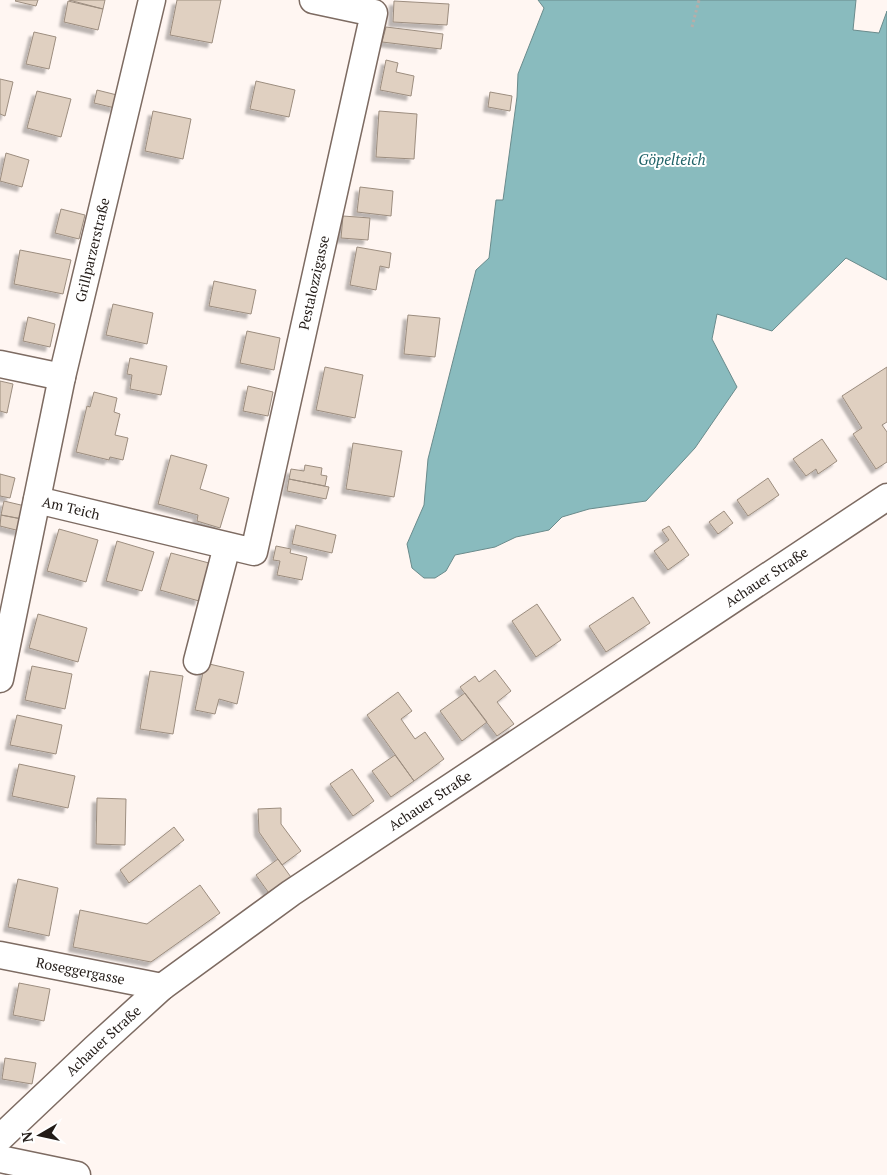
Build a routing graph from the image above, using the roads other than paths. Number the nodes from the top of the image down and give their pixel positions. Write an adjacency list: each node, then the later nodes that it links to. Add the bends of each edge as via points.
1 (152, 0): 4 (street, Grillparzerstraße)
2 (313, 0): 8 (street, Pestalozzigasse, via 374,13)
3 (0, 364): 4 (street)
4 (62, 377): 6 (street, Grillparzerstraße)
5 (887, 497): 12 (street, Achauer Straße, via 291,893)
6 (37, 500): 7 (street, Am Teich); 10 (street, Am Teich)
7 (227, 546): 8 (street, Am Teich); 9 (street)
8 (254, 552)
9 (198, 661)
10 (0, 678)
11 (0, 956): 12 (street, Roseggergasse)
12 (162, 987): 13 (street, Achauer Straße)
13 (0, 1138)
14 (0, 1159): 15 (street)
15 (40, 1171): 16 (street)
16 (77, 1175)

